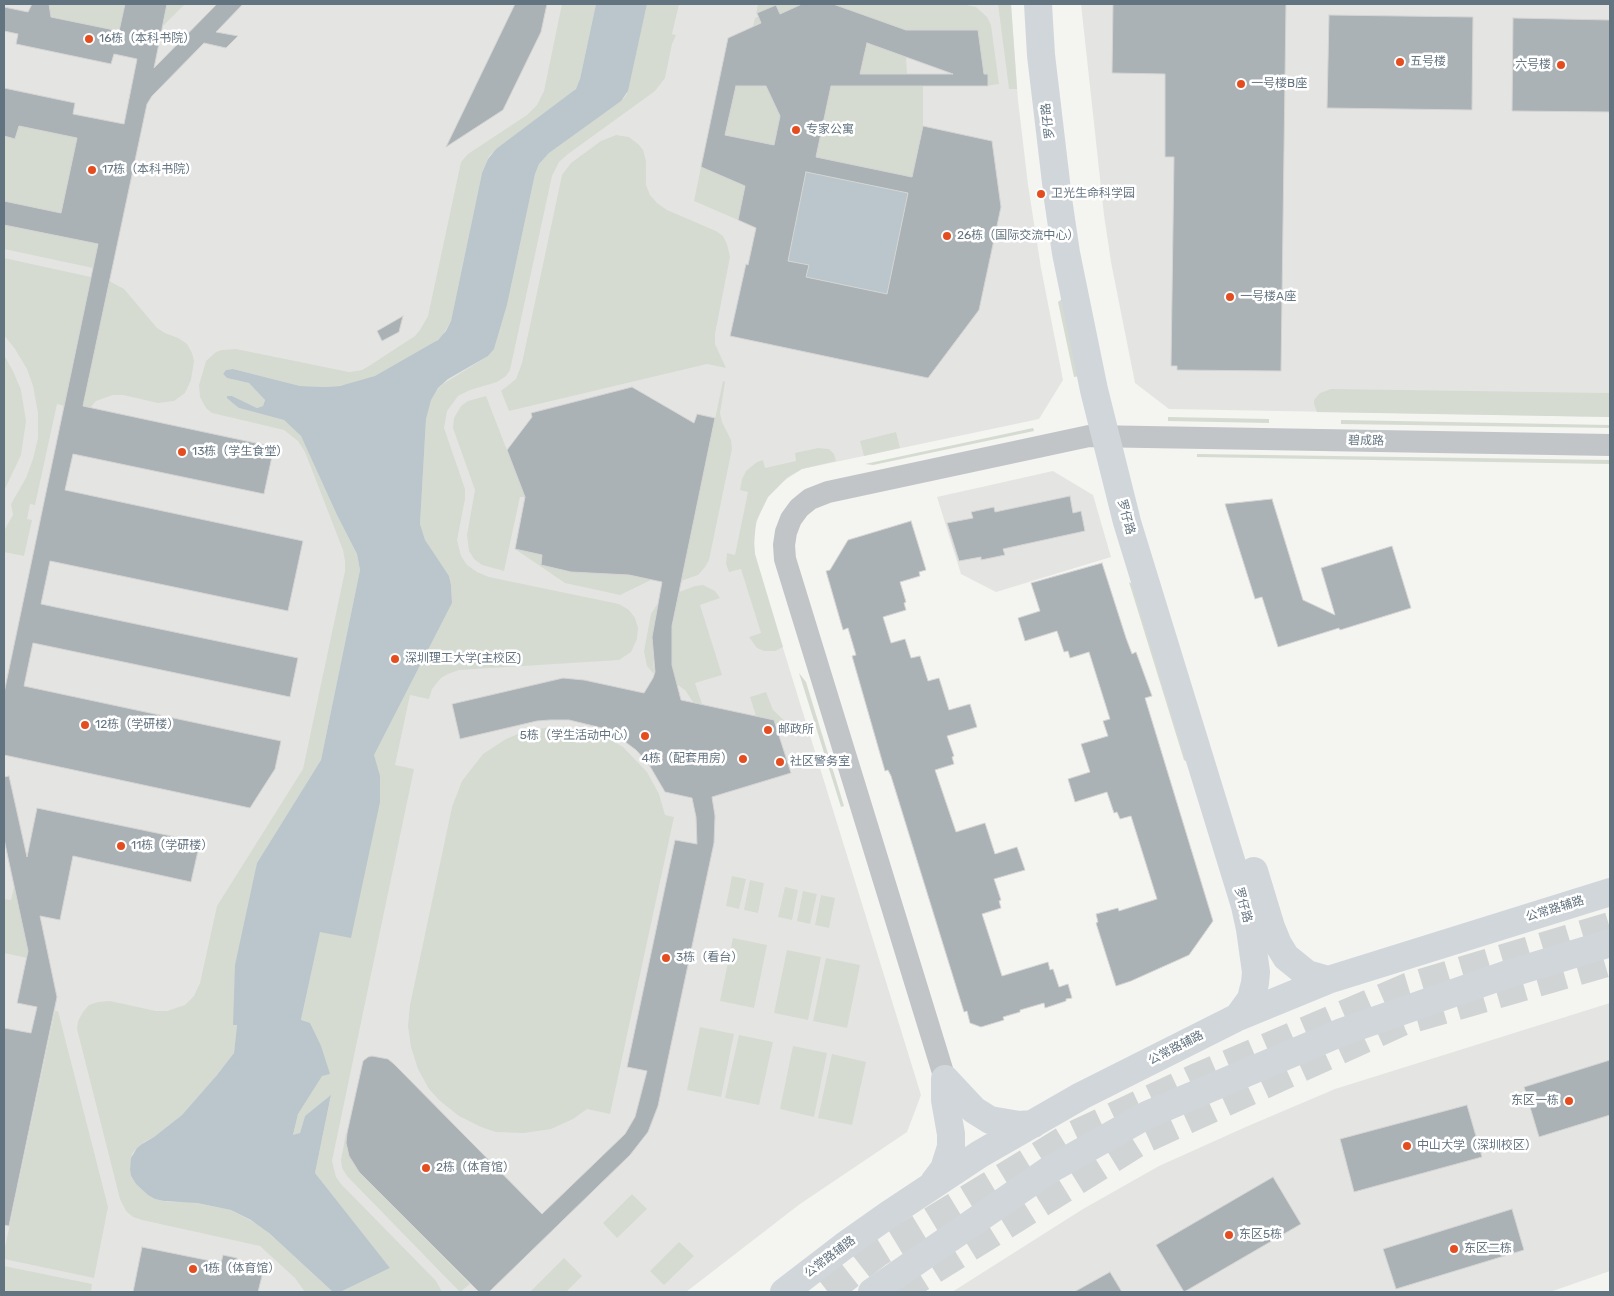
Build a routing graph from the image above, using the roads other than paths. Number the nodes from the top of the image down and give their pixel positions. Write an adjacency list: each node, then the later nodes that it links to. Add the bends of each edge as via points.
1 (1038, 4): 3 (main road, 罗仔路, via 1042,64 1066,253 1094,390)
2 (1055, 4): 3 (main road, 罗仔路, via 1065,121 1078,217)
3 (1114, 436): 4 (street, 碧成路); 7 (main road, 罗仔路, via 1144,516 1271,927 1278,944 1293,964 1307,974); 8 (main road, 罗仔路, via 1127,522 1245,906 1254,953 1255,983 1251,999); 9 (street, 碧成路, via 1089,436 828,492 799,508 786,532 786,564)
4 (1610, 445)
5 (1610, 892): 7 (main road, 公常路辅路)
6 (1610, 943): 13 (main road, via 1342,1032 1147,1115 1049,1170)
7 (1328, 980): 8 (main road, 公常路辅路)
8 (1238, 1016): 10 (main road, 公常路辅路)
9 (946, 1079): 10 (main road, via 974,1110 990,1120); 11 (main road, via 945,1100 951,1147 944,1169)
10 (1033, 1124): 11 (main road, 公常路辅路)
11 (930, 1186): 12 (main road, 公常路辅路)
12 (784, 1292)
13 (872, 1292)

